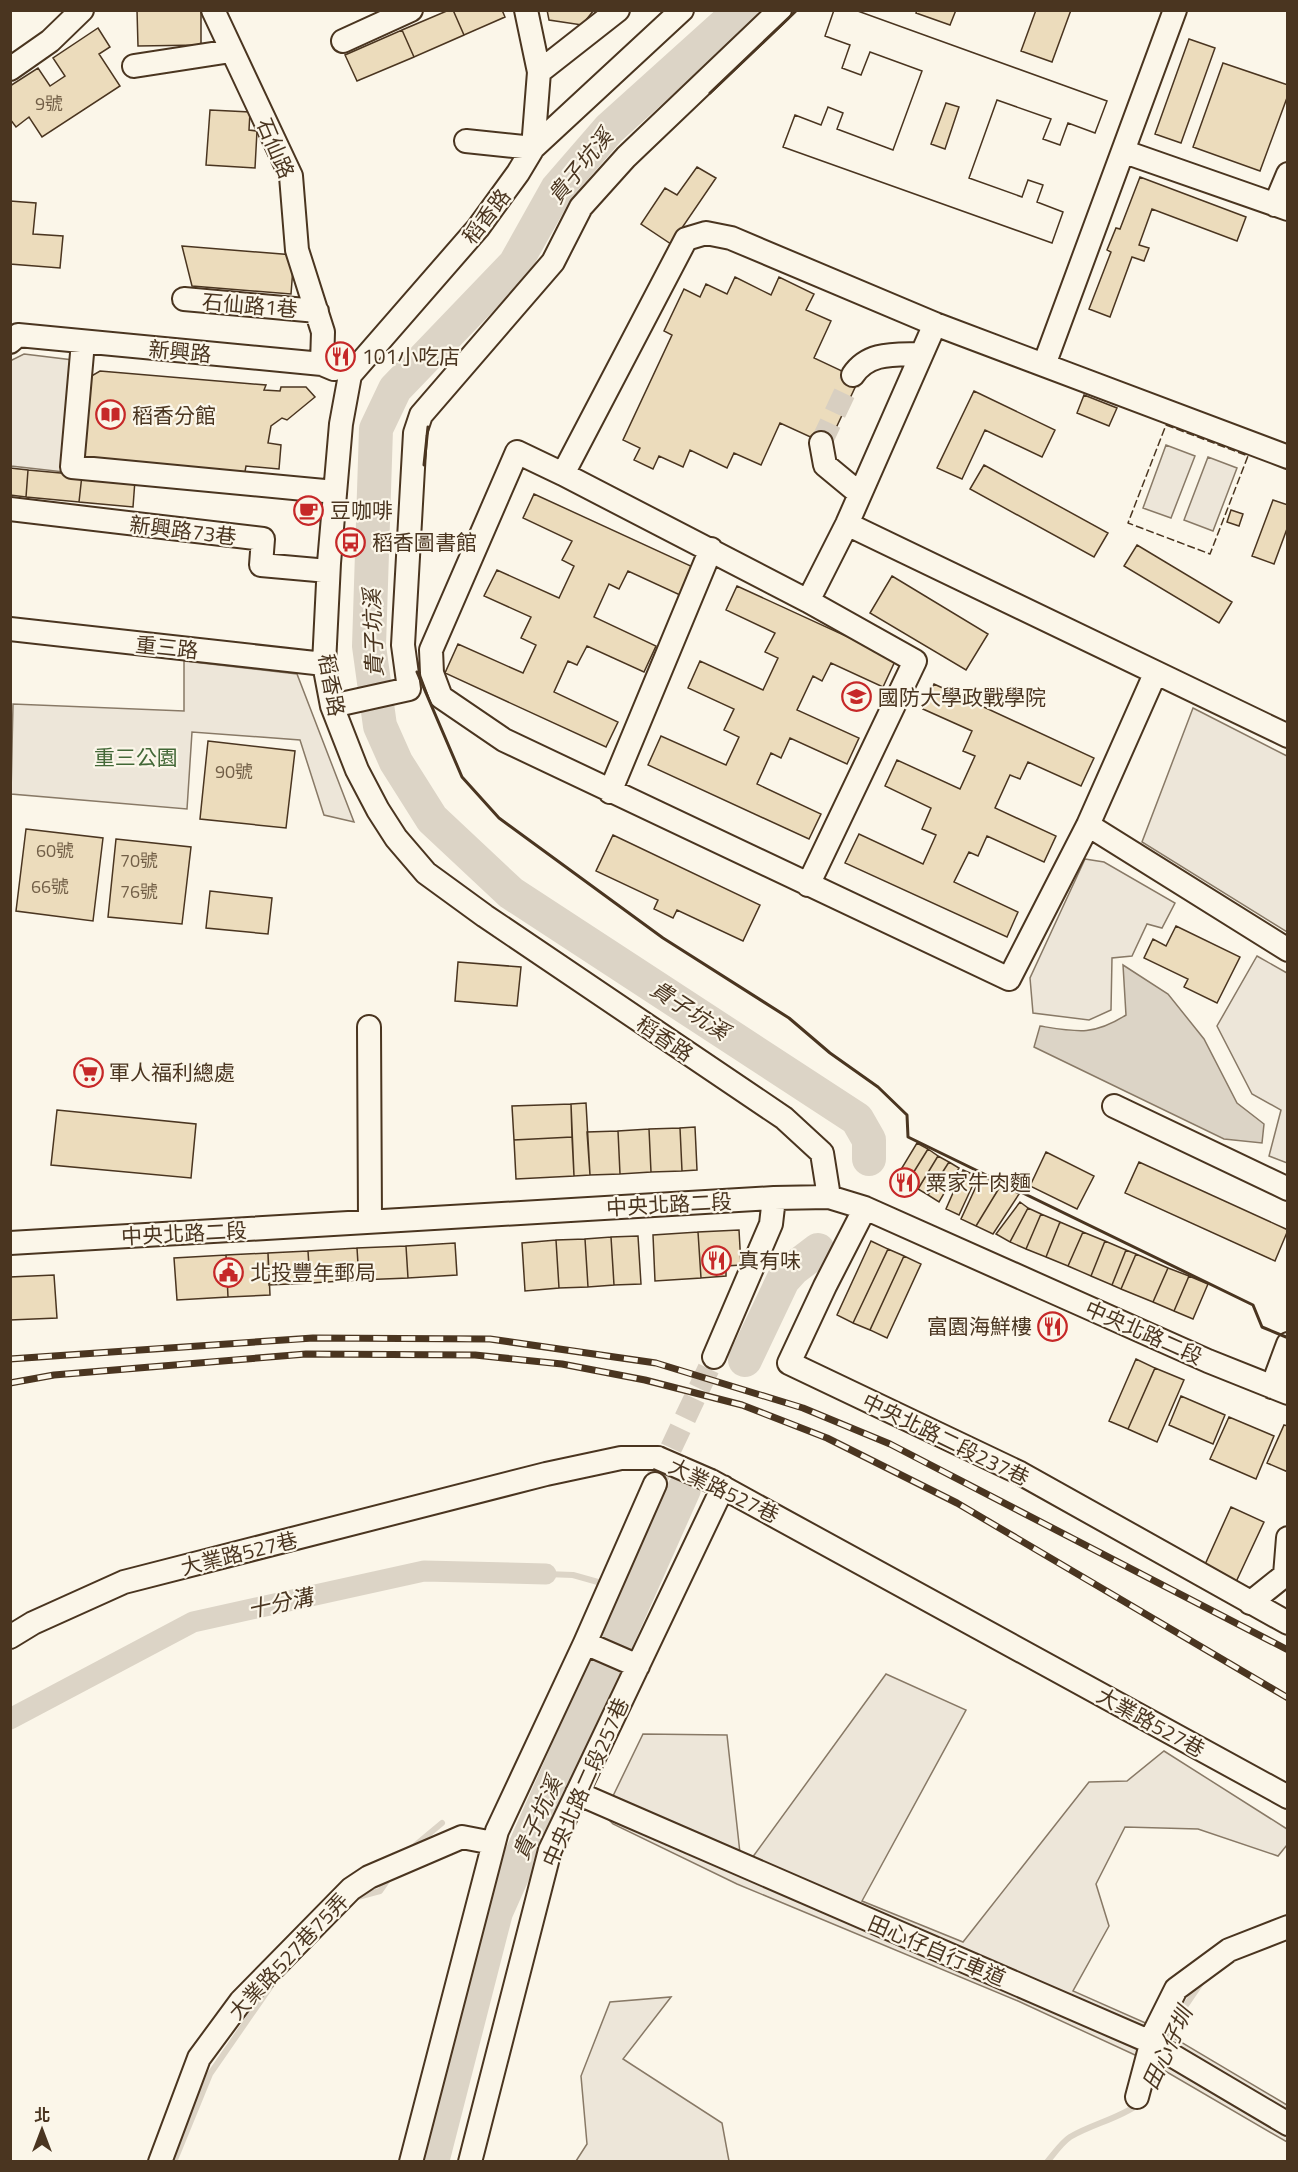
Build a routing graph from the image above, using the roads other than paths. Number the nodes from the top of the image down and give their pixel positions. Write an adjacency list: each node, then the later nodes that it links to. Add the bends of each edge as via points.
1 (82, 10): 12 (street, via 50,41)
2 (213, 10): 10 (street, 石仙路)
3 (411, 10): 9 (street)
4 (526, 10): 13 (street, 稻香路)
5 (618, 10): 13 (street)
6 (682, 10): 15 (street)
7 (780, 10): 42 (street, via 626,157 581,207 553,262 421,415 415,434 403,645 409,689)
8 (1175, 10): 16 (street)
9 (343, 41)
10 (231, 51): 11 (street); 20 (street, 石仙路, via 291,176 297,250)
11 (134, 66)
12 (10, 69)
13 (538, 72): 15 (street, 稻香路)
14 (466, 141): 15 (street)
15 (533, 148): 27 (street, 稻香路, via 478,228)
16 (1125, 152): 18 (street); 26 (street)
17 (1287, 174): 18 (street)
18 (1281, 207)
19 (184, 299): 20 (street, 石仙路1巷)
20 (316, 311): 25 (street, 石仙路, via 323,332)
21 (935, 324): 24 (street); 26 (street); 31 (street, via 731,238 706,233 686,238)
22 (10, 342): 23 (street, 新興路, via 18,335)
23 (83, 342): 25 (street, 新興路); 32 (street, via 72,466)
24 (921, 354): 28 (street, via 880,355 859,366); 33 (street)
25 (322, 364): 27 (street, 新興路)
26 (1044, 366): 30 (street)
27 (350, 375): 32 (street, 稻香路)
28 (853, 375)
29 (821, 443): 33 (street, via 825,465)
30 (1287, 457)
31 (563, 474): 36 (street); 44 (street, via 517,452 431,650 432,674 441,697 504,741)
32 (335, 492): 37 (street, 稻香路)
33 (860, 494): 35 (street)
34 (10, 509): 37 (street, 新興路73巷, via 263,539 261,565)
35 (847, 524): 38 (street); 41 (street)
36 (711, 549): 38 (street); 44 (street)
37 (328, 572): 40 (street, 稻香路)
38 (808, 601): 46 (street, via 915,662)
39 (10, 629): 40 (street, 重三路)
40 (324, 664): 42 (street, 稻香路)
41 (1155, 674): 43 (street); 45 (street)
42 (332, 706): 51 (street, 稻香路, via 357,770 378,810 426,873 784,1118 822,1153)
43 (1287, 736)
44 (610, 792): 46 (street)
45 (1088, 825): 46 (street, via 1009,979); 47 (street)
46 (808, 885)
47 (1287, 950)
48 (369, 1027): 54 (street)
49 (1114, 1106): 50 (street)
50 (1287, 1189)
51 (829, 1197): 52 (street, 中央北路二段); 53 (street, 中央北路二段)
52 (774, 1198): 54 (street, 中央北路二段); 57 (street, via 771,1224)
53 (865, 1208): 58 (street, 中央北路二段); 62 (street, 中央北路二段237巷, via 789,1363 1020,1473)
54 (370, 1221): 55 (street, 中央北路二段)
55 (10, 1243)
56 (1287, 1344): 58 (street)
57 (714, 1357)
58 (1280, 1390)
59 (655, 1484): 65 (street)
60 (717, 1484): 64 (street, 大業路527巷, bridge, via 658,1458 621,1458 546,1474 124,1582); 66 (street, 中央北路二段257巷); 68 (street, 大業路527巷)
61 (1287, 1538): 62 (street, via 1285,1575)
62 (1250, 1602): 63 (street)
63 (1287, 1623)
64 (10, 1637)
65 (585, 1643): 66 (street); 69 (street)
66 (638, 1666): 67 (street, 中央北路二段257巷)
67 (577, 1793): 71 (street, 田心仔自行車道); 76 (street, 中央北路二段257巷, via 550,1850)
68 (1287, 1797)
69 (493, 1843): 74 (street, 大業路527巷75弄, via 462,1837 369,1877 351,1889 241,2001 199,2058); 75 (street)
70 (1287, 1927): 71 (street, via 1228,1950 1176,1989)
71 (1152, 2043): 72 (street); 73 (street, 田心仔自行車道)
72 (1137, 2097)
73 (1287, 2124)
74 (159, 2162)
75 (411, 2162)
76 (470, 2162)

